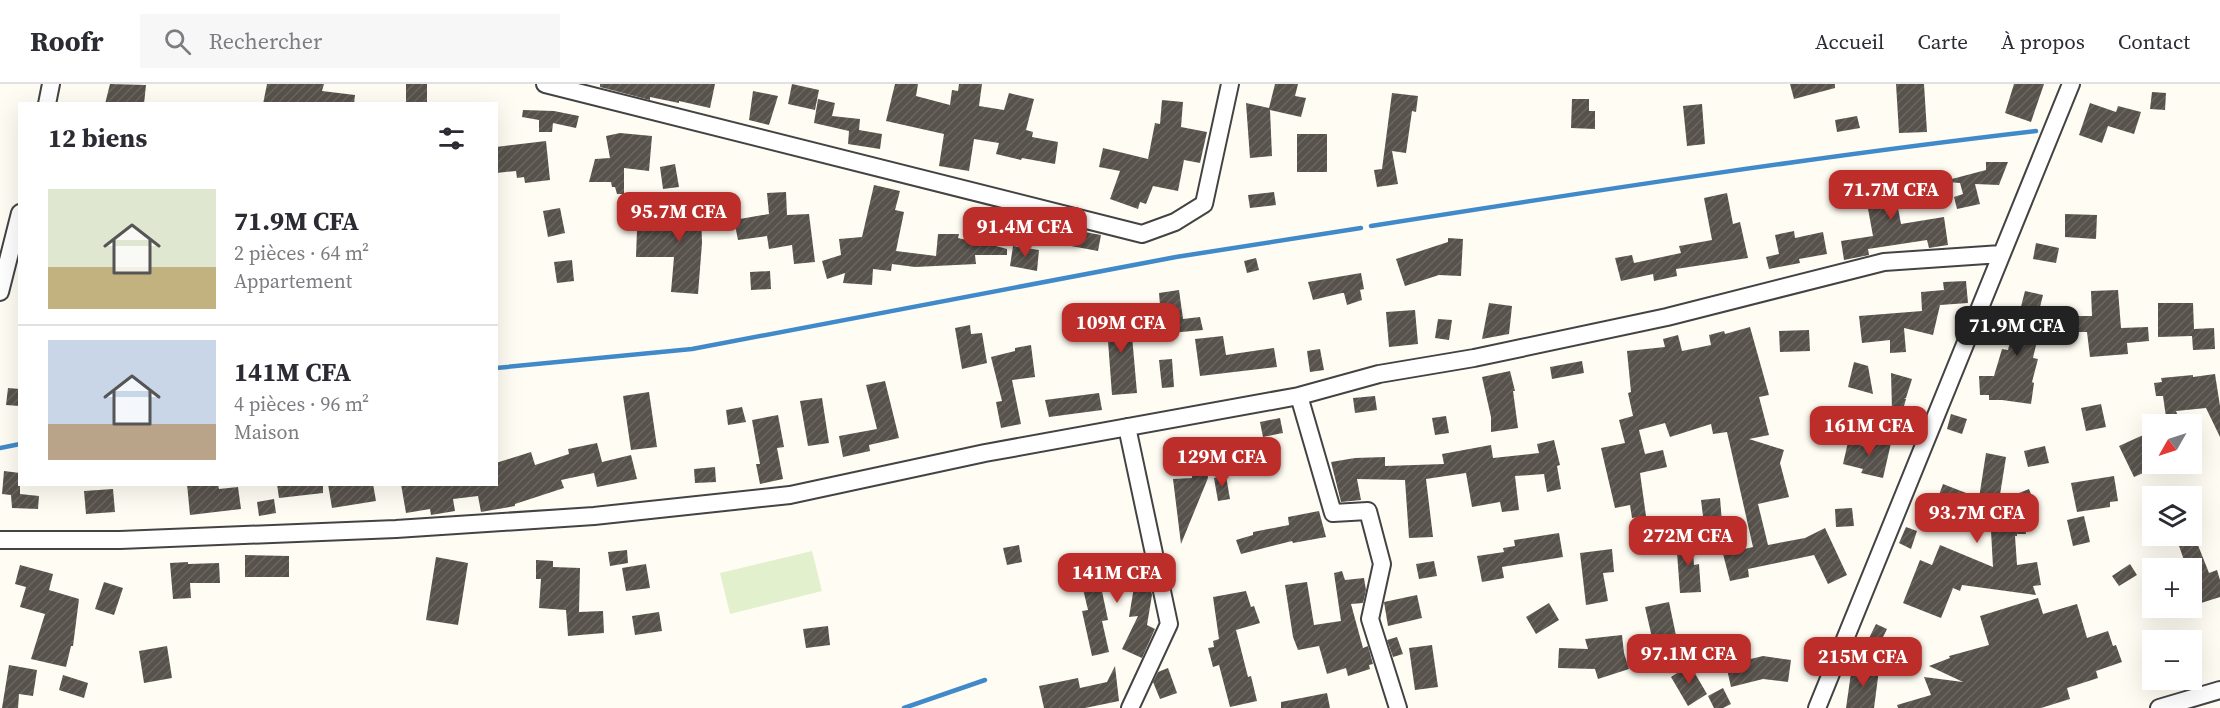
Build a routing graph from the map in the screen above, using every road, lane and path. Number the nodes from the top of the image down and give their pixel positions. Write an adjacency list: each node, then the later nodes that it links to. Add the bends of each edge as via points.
1 (51, 84): 5 (street)
2 (545, 84): 3 (street, via 1142,234 1175,222 1204,204)
3 (1230, 84)
4 (2071, 84): 7 (street)
5 (46, 102)
6 (18, 221): 8 (street)
7 (2001, 254): 9 (street, via 1884,262 1667,316 1474,358 1379,374); 15 (street)
8 (0, 292)
9 (1299, 396): 10 (street); 14 (street, via 1333,513 1368,512 1382,564 1370,620)
10 (1127, 428): 11 (street, via 985,453 790,495 594,516 396,529 120,540); 13 (street, via 1169,624)
11 (0, 540)
12 (2220, 690): 16 (street)
13 (1130, 708)
14 (1398, 708)
15 (1816, 708)
16 (2159, 708)

